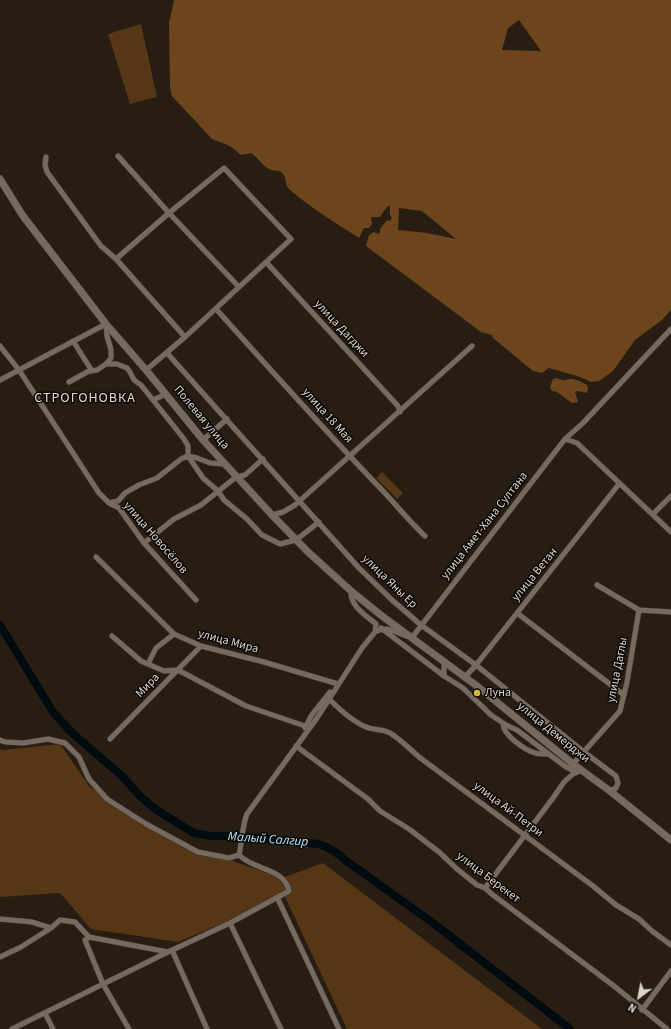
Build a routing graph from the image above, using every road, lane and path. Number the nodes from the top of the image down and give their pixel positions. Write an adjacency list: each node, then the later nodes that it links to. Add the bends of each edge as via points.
1 (118, 156): 4 (street)
2 (46, 157): 5 (street, via 45,165 50,177 101,246)
3 (0, 179): 9 (main road, Полевая улица, via 23,216)
4 (169, 213): 5 (street); 6 (street, via 224,168 291,239); 7 (street)
5 (116, 260): 11 (street)
6 (266, 262): 7 (street); 24 (street, улица Дагджи, via 398,406)
7 (239, 287): 8 (street)
8 (216, 309): 11 (street); 29 (street, улица 18 Мая)
9 (106, 324): 12 (street); 16 (street, via 111,350 111,358); 18 (main road, Полевая улица)
10 (671, 329): 26 (street, улица Амет-Хана Султана)
11 (185, 337): 15 (street)
12 (73, 341): 17 (street); 19 (street)
13 (0, 346): 17 (street, улица Новосёлов)
14 (472, 346): 24 (street)
15 (167, 353): 18 (street); 25 (street, улица Яны Ер)
16 (106, 364): 19 (street); 23 (street, via 127,368 134,380)
17 (19, 370): 20 (street); 38 (street, улица Новосёлов, via 99,493)
18 (146, 370): 22 (main road, Полевая улица)
19 (92, 371): 21 (street)
20 (0, 380)
21 (68, 382)
22 (166, 394): 23 (street); 27 (main road, Полевая улица)
23 (154, 400): 28 (street, via 184,439 188,446)
24 (400, 412): 29 (street)
25 (226, 419): 27 (street); 30 (street, улица Яны Ер)
26 (565, 439): 33 (street, via 577,443); 56 (street, улица Амет-Хана Султана)
27 (203, 440): 31 (main road, Полевая улица)
28 (188, 456): 31 (street, via 210,463); 34 (street, via 203,478); 37 (street, via 181,458 157,478 139,484)
29 (350, 457): 36 (street); 44 (street, улица 18 Мая)
30 (263, 459): 32 (street, via 245,475); 36 (street, улица Яны Ер)
31 (224, 464): 32 (main road, Полевая улица)
32 (236, 477): 34 (street); 41 (main road, Полевая улица)
33 (620, 484): 40 (street); 53 (street, улица Ветан)
34 (218, 491): 45 (street, via 224,500 262,535 280,544); 46 (street)
35 (671, 496): 40 (street)
36 (300, 500): 41 (street, via 290,509); 42 (street, улица Яны Ер)
37 (118, 501): 38 (street); 39 (street)
38 (109, 503): 39 (street, улица Новосёлов)
39 (119, 508): 46 (street, улица Новосёлов)
40 (653, 514): 43 (street)
41 (272, 515): 45 (main road, Полевая улица)
42 (319, 522): 45 (street); 56 (street, улица Яны Ер, via 359,568)
43 (671, 532)
44 (425, 536)
45 (296, 540): 49 (main road, Полевая улица)
46 (144, 542): 50 (street, улица Новосёлов)
47 (96, 557): 59 (street, улица Мира)
48 (597, 585): 51 (street)
49 (351, 591): 54 (main road, Полевая улица); 55 (street, via 354,605)
50 (196, 600)
51 (639, 610): 52 (street); 70 (street, улица Даглы)
52 (671, 612)
53 (517, 613): 65 (street, улица Ветан); 70 (street)
54 (382, 616): 61 (main road, улица Демерджи)
55 (376, 624): 57 (street); 58 (street)
56 (421, 625): 61 (street, улица Амет-Хана Султана, via 414,635); 65 (street, улица Яны Ер)
57 (382, 629): 58 (street); 61 (street, via 388,628); 67 (street)
58 (375, 632): 69 (street)
59 (174, 634): 62 (street, улица Мира); 64 (street, via 156,648)
60 (112, 636): 64 (street)
61 (410, 636): 63 (main road, улица Демерджи)
62 (201, 646): 66 (street, Мира); 69 (street, улица Мира)
63 (444, 662): 67 (street); 68 (main road, улица Демерджи)
64 (148, 664): 66 (street, via 164,672)
65 (476, 665): 68 (street, улица Ветан); 78 (street, улица Яны Ер)
66 (178, 670): 73 (street, via 246,706); 75 (street, Мира)
67 (444, 676): 72 (street, via 463,688)
68 (465, 677): 80 (main road, улица Демерджи)
69 (338, 684): 71 (street); 73 (street)
70 (624, 695): 78 (street, улица Даглы, via 620,711)
71 (329, 698): 74 (street); 83 (street, улица Ай-Петри, via 361,724 392,734)
72 (503, 724): 79 (street, via 517,730); 79 (street, via 507,734 528,750)
73 (305, 726): 74 (street)
74 (303, 736): 77 (street)
75 (110, 739)
76 (0, 740): 85 (street, via 23,744 48,739 65,743 79,757 89,779 107,799 198,852 229,858)
77 (296, 746): 85 (street, via 247,814); 86 (street, улица Берекет, via 368,799 380,811 440,852 477,885)
78 (584, 752): 80 (street, улица Даглы); 82 (street, улица Яны Ер, via 616,776 616,788)
79 (548, 754): 81 (street, via 566,767)
80 (573, 764): 81 (main road, улица Демерджи)
81 (580, 772): 82 (main road, улица Демерджи); 83 (street, via 573,774 564,782)
82 (610, 791): 84 (main road, улица Демерджи)
83 (525, 836): 86 (street); 92 (street, улица Ай-Петри)
84 (671, 840)
85 (239, 855): 87 (street, via 245,861 277,874 288,884 289,890)
86 (485, 888): 97 (street, улица Берекет)
87 (277, 897): 89 (street); 104 (street)
88 (0, 919): 90 (street, via 32,922)
89 (230, 923): 93 (street); 103 (street)
90 (51, 928): 91 (street, via 60,920 75,922); 94 (street)
91 (89, 937): 93 (street); 96 (street, via 85,940)
92 (671, 945)
93 (170, 951): 96 (street); 102 (street)
94 (0, 957)
95 (671, 971): 97 (street)
96 (103, 984): 98 (street); 101 (street)
97 (642, 1010): 105 (street, улица Берекет)
98 (45, 1013): 99 (street); 100 (street)
99 (12, 1029)
100 (52, 1029)
101 (129, 1029)
102 (207, 1029)
103 (281, 1029)
104 (339, 1029)
105 (667, 1029)

